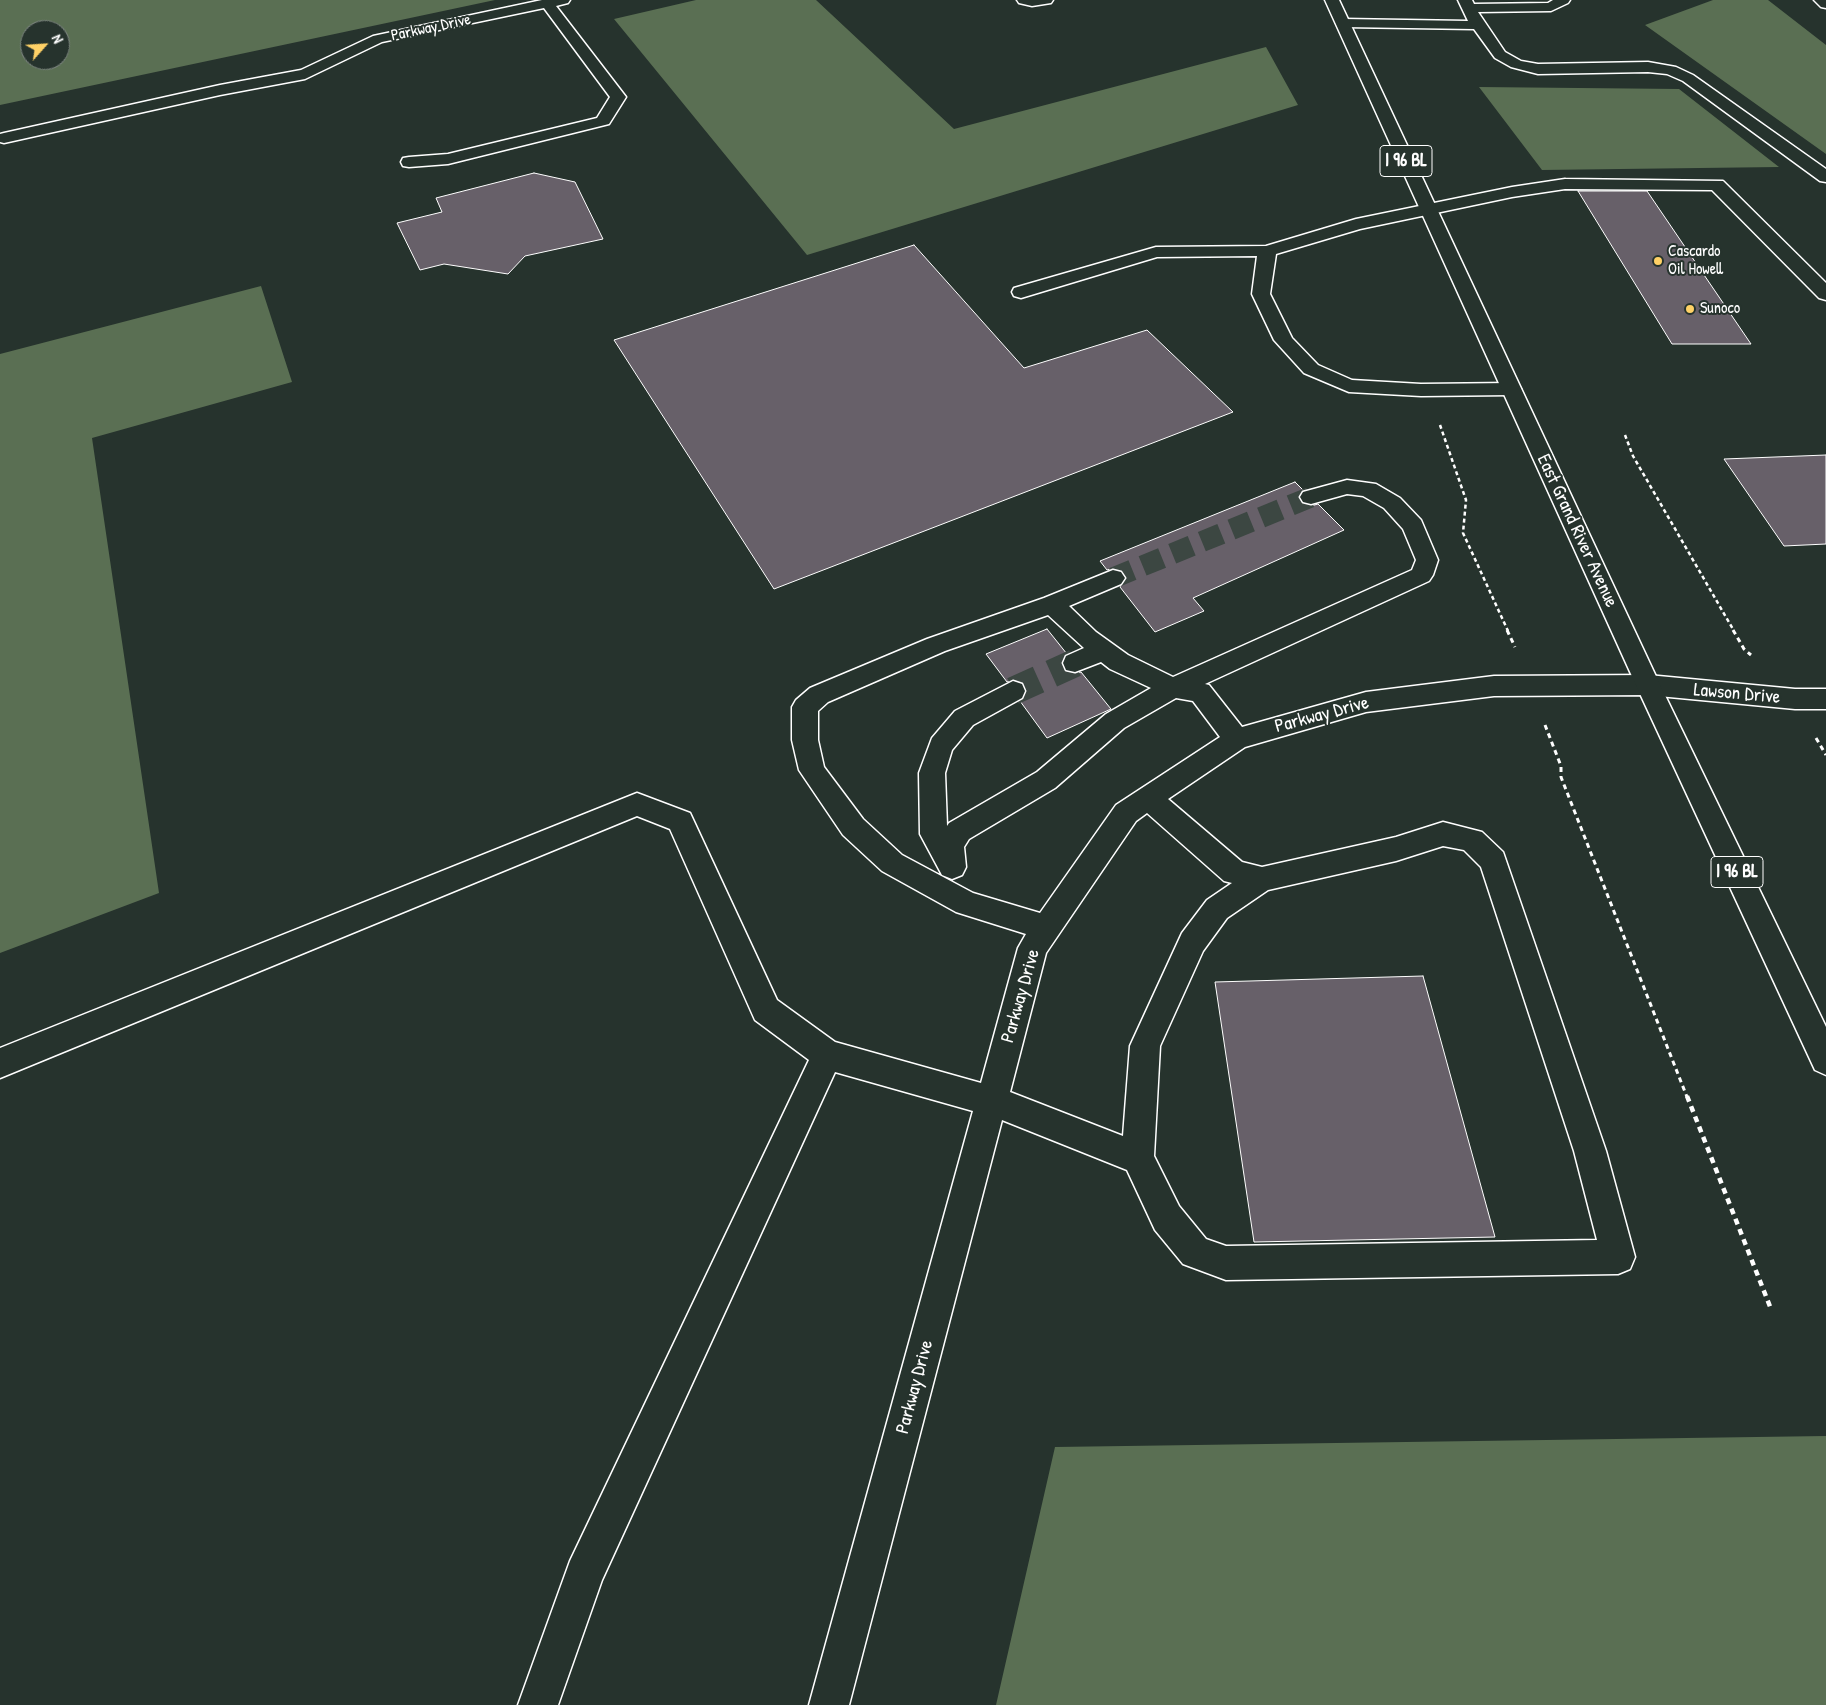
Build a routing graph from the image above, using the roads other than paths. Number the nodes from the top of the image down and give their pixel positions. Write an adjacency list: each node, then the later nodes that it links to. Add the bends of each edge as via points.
1 (563, 0): 7 (street, Parkway Drive)
2 (1024, 0): 3 (street)
3 (1046, 0)
4 (1332, 0): 10 (street, East Grand River Avenue / I 96 BL)
5 (1563, 0): 8 (street, via 1551,7)
6 (1821, 0): 9 (street)
7 (547, 3): 12 (street, Parkway Drive, via 378,39 305,74); 13 (street, via 618,97 603,121 448,159)
8 (1467, 4): 11 (street)
9 (1826, 4)
10 (1343, 23): 11 (street); 15 (street, East Grand River Avenue / I 96 BL)
11 (1478, 25): 14 (street, via 1500,55 1516,64 1538,69 1648,67 1671,70 1688,78)
12 (4, 138)
13 (409, 162)
14 (1826, 177)
15 (1428, 209): 16 (street, via 1356,224); 18 (street, via 1565,184 1717,185); 19 (street, East Grand River Avenue / I 96 BL)
16 (1267, 251): 17 (street, via 1156,252); 19 (street, via 1261,294 1284,340 1310,369 1350,386 1421,390)
17 (1022, 292)
18 (1826, 294)
19 (1511, 389): 25 (street, East Grand River Avenue / I 96 BL)
20 (1311, 497): 26 (street, via 1347,487 1368,489 1392,503 1413,526 1427,560 1421,575)
21 (1113, 578): 22 (street)
22 (1052, 604): 23 (street); 33 (street, via 936,645 819,695 806,707 805,740 812,770 853,827 892,863)
23 (1104, 650): 24 (street); 26 (street, via 1119,662)
24 (1075, 663)
25 (1648, 685): 28 (street, Lawson Drive); 29 (street, Parkway Drive, via 1494,686 1366,702); 36 (street, East Grand River Avenue / I 96 BL)
26 (1173, 688): 29 (street, via 1200,692); 31 (street, via 1114,721 1046,780 960,831 950,846)
27 (1013, 691): 31 (street, via 964,718 941,745 932,772 934,834)
28 (1826, 699)
29 (1237, 739): 30 (street, Parkway Drive)
30 (1148, 798): 32 (street, via 1234,872); 34 (street, Parkway Drive, via 1126,813)
31 (952, 867): 33 (street)
32 (1262, 879): 39 (street, via 1217,909 1192,942 1144,1046); 39 (street, via 1396,849 1443,834 1472,840 1493,860 1590,1151 1618,1257 1226,1263 1195,1252 1167,1218)
33 (966, 903): 34 (street)
34 (1046, 928): 38 (street, Parkway Drive, via 1033,948)
35 (828, 1055): 37 (street, via 766,1010 680,821 637,804); 38 (street); 40 (street, via 584,1575)
36 (1826, 1060)
37 (0, 1063)
38 (992, 1101): 39 (street); 41 (street, Parkway Drive)
39 (1138, 1158)
40 (538, 1705)
41 (829, 1705)

